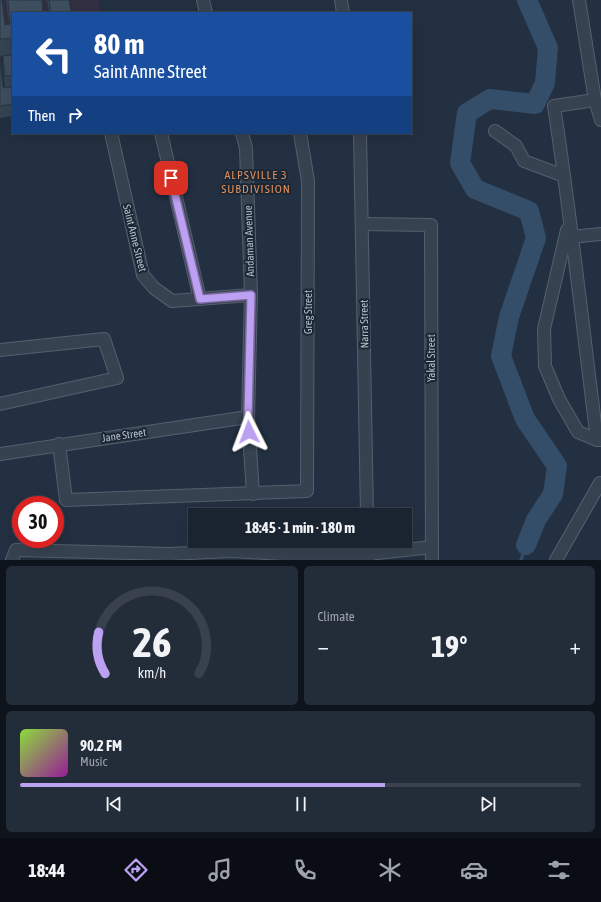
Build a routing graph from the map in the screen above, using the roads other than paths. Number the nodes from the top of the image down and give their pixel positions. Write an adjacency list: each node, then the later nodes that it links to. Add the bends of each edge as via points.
1 (203, 0): 4 (street)
2 (342, 0): 5 (street)
3 (579, 0): 6 (street)
4 (206, 12)
5 (343, 12)
6 (595, 100): 7 (street); 14 (street, via 554,106)
7 (601, 120)
8 (495, 131): 14 (street, via 516,146 524,162)
9 (110, 134): 20 (street, Saint Anne Street, via 143,275 154,288 172,301)
10 (161, 134): 20 (street)
11 (242, 134): 19 (street, Andaman Avenue, via 246,148)
12 (300, 134): 28 (street, Greg Street, via 308,181 307,491)
13 (360, 134): 16 (street, Narra Street)
14 (564, 176): 15 (street)
15 (570, 221): 18 (street); 24 (street, via 544,329 545,366 559,399 578,432)
16 (362, 224): 30 (street, Narra Street); 31 (street, Yakal Street, via 431,225)
17 (601, 234): 18 (street)
18 (571, 237): 24 (street)
19 (251, 295): 20 (street, Saint Anne Street); 23 (street, Andaman Avenue)
20 (200, 299)
21 (0, 350): 22 (street, via 104,339 117,378)
22 (0, 404)
23 (248, 417): 25 (street, Jane Street); 28 (street, Andaman Avenue)
24 (599, 440)
25 (59, 444): 26 (street, Jane Street); 28 (street, via 66,500)
26 (0, 454)
27 (600, 483): 29 (street); 38 (street)
28 (253, 494)
29 (601, 498)
30 (367, 508)
31 (432, 547): 35 (street); 37 (street, Yakal Street)
32 (231, 556): 33 (street); 34 (street)
33 (169, 557): 36 (street, via 16,550)
34 (299, 557): 35 (street)
35 (368, 557)
36 (12, 560)
37 (432, 560)
38 (556, 560)

